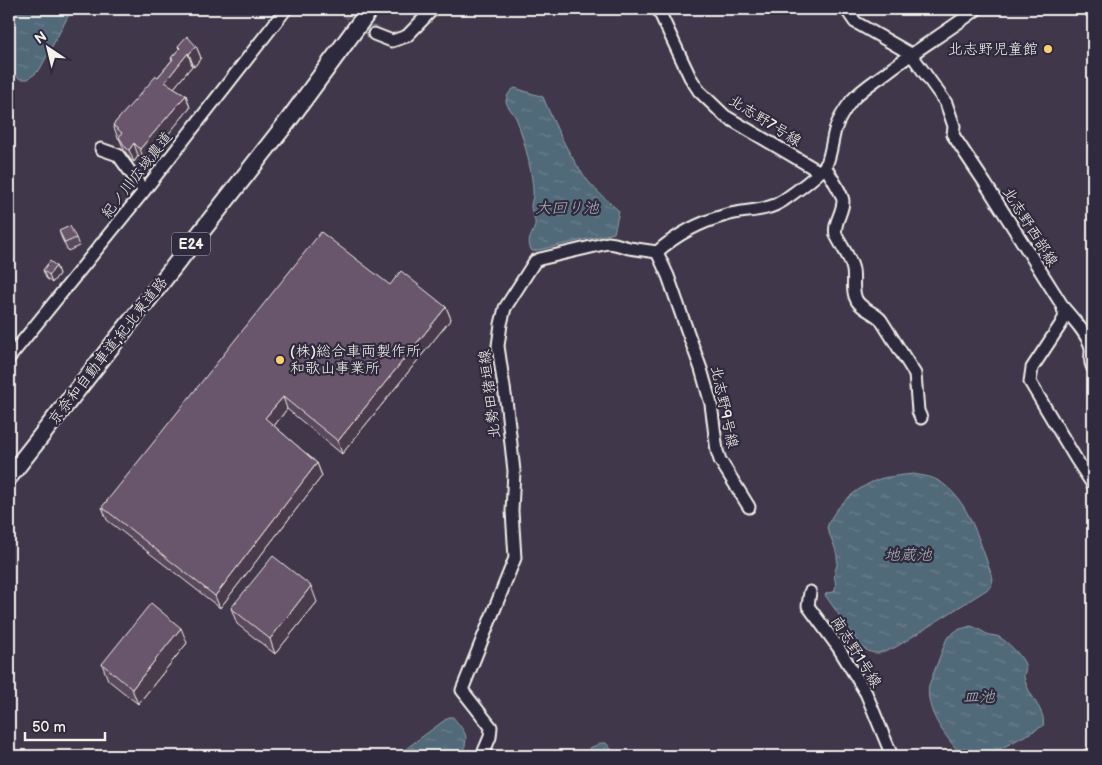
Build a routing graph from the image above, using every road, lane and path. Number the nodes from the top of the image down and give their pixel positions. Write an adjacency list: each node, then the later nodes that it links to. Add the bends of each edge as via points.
1 (286, 9): 13 (street, 紀ノ川広域農道)
2 (370, 9): 19 (highway, 京奈和自動車道;紀北東道路 / E24, via 288,121)
3 (433, 9): 9 (street, via 407,36 392,41)
4 (658, 9): 12 (street, 北志野7号線, via 699,91 725,116)
5 (846, 9): 10 (street, 北志野西部線, via 856,22)
6 (977, 9): 10 (street)
7 (1089, 9): 8 (street)
8 (1093, 14)
9 (374, 34)
10 (911, 54): 12 (street, via 851,101 836,129); 15 (street, 北志野西部線, via 946,104 954,126 953,135)
11 (101, 149): 13 (street, via 118,154)
12 (822, 169): 14 (street, via 772,207 727,214 695,226); 18 (street, via 843,198 834,231 851,264 854,296 861,306 881,320 915,374)
13 (144, 191): 16 (street, 紀ノ川広域農道)
14 (657, 252): 21 (street, 北志野9号線, via 702,369 720,460); 23 (street, 北勢田猪垣線, via 608,243 534,261 505,308 498,346 514,471 515,558 462,690 491,727)
15 (1062, 305): 17 (street, 北志野西部線, via 1083,331 1091,348); 20 (street, via 1065,316 1032,368 1030,382)
16 (9, 358)
17 (1093, 368)
18 (921, 418)
19 (9, 477)
20 (1093, 485)
21 (749, 507)
22 (810, 592): 24 (street, 南志野1号線, via 808,606 866,693)
23 (482, 756)
24 (892, 756)

